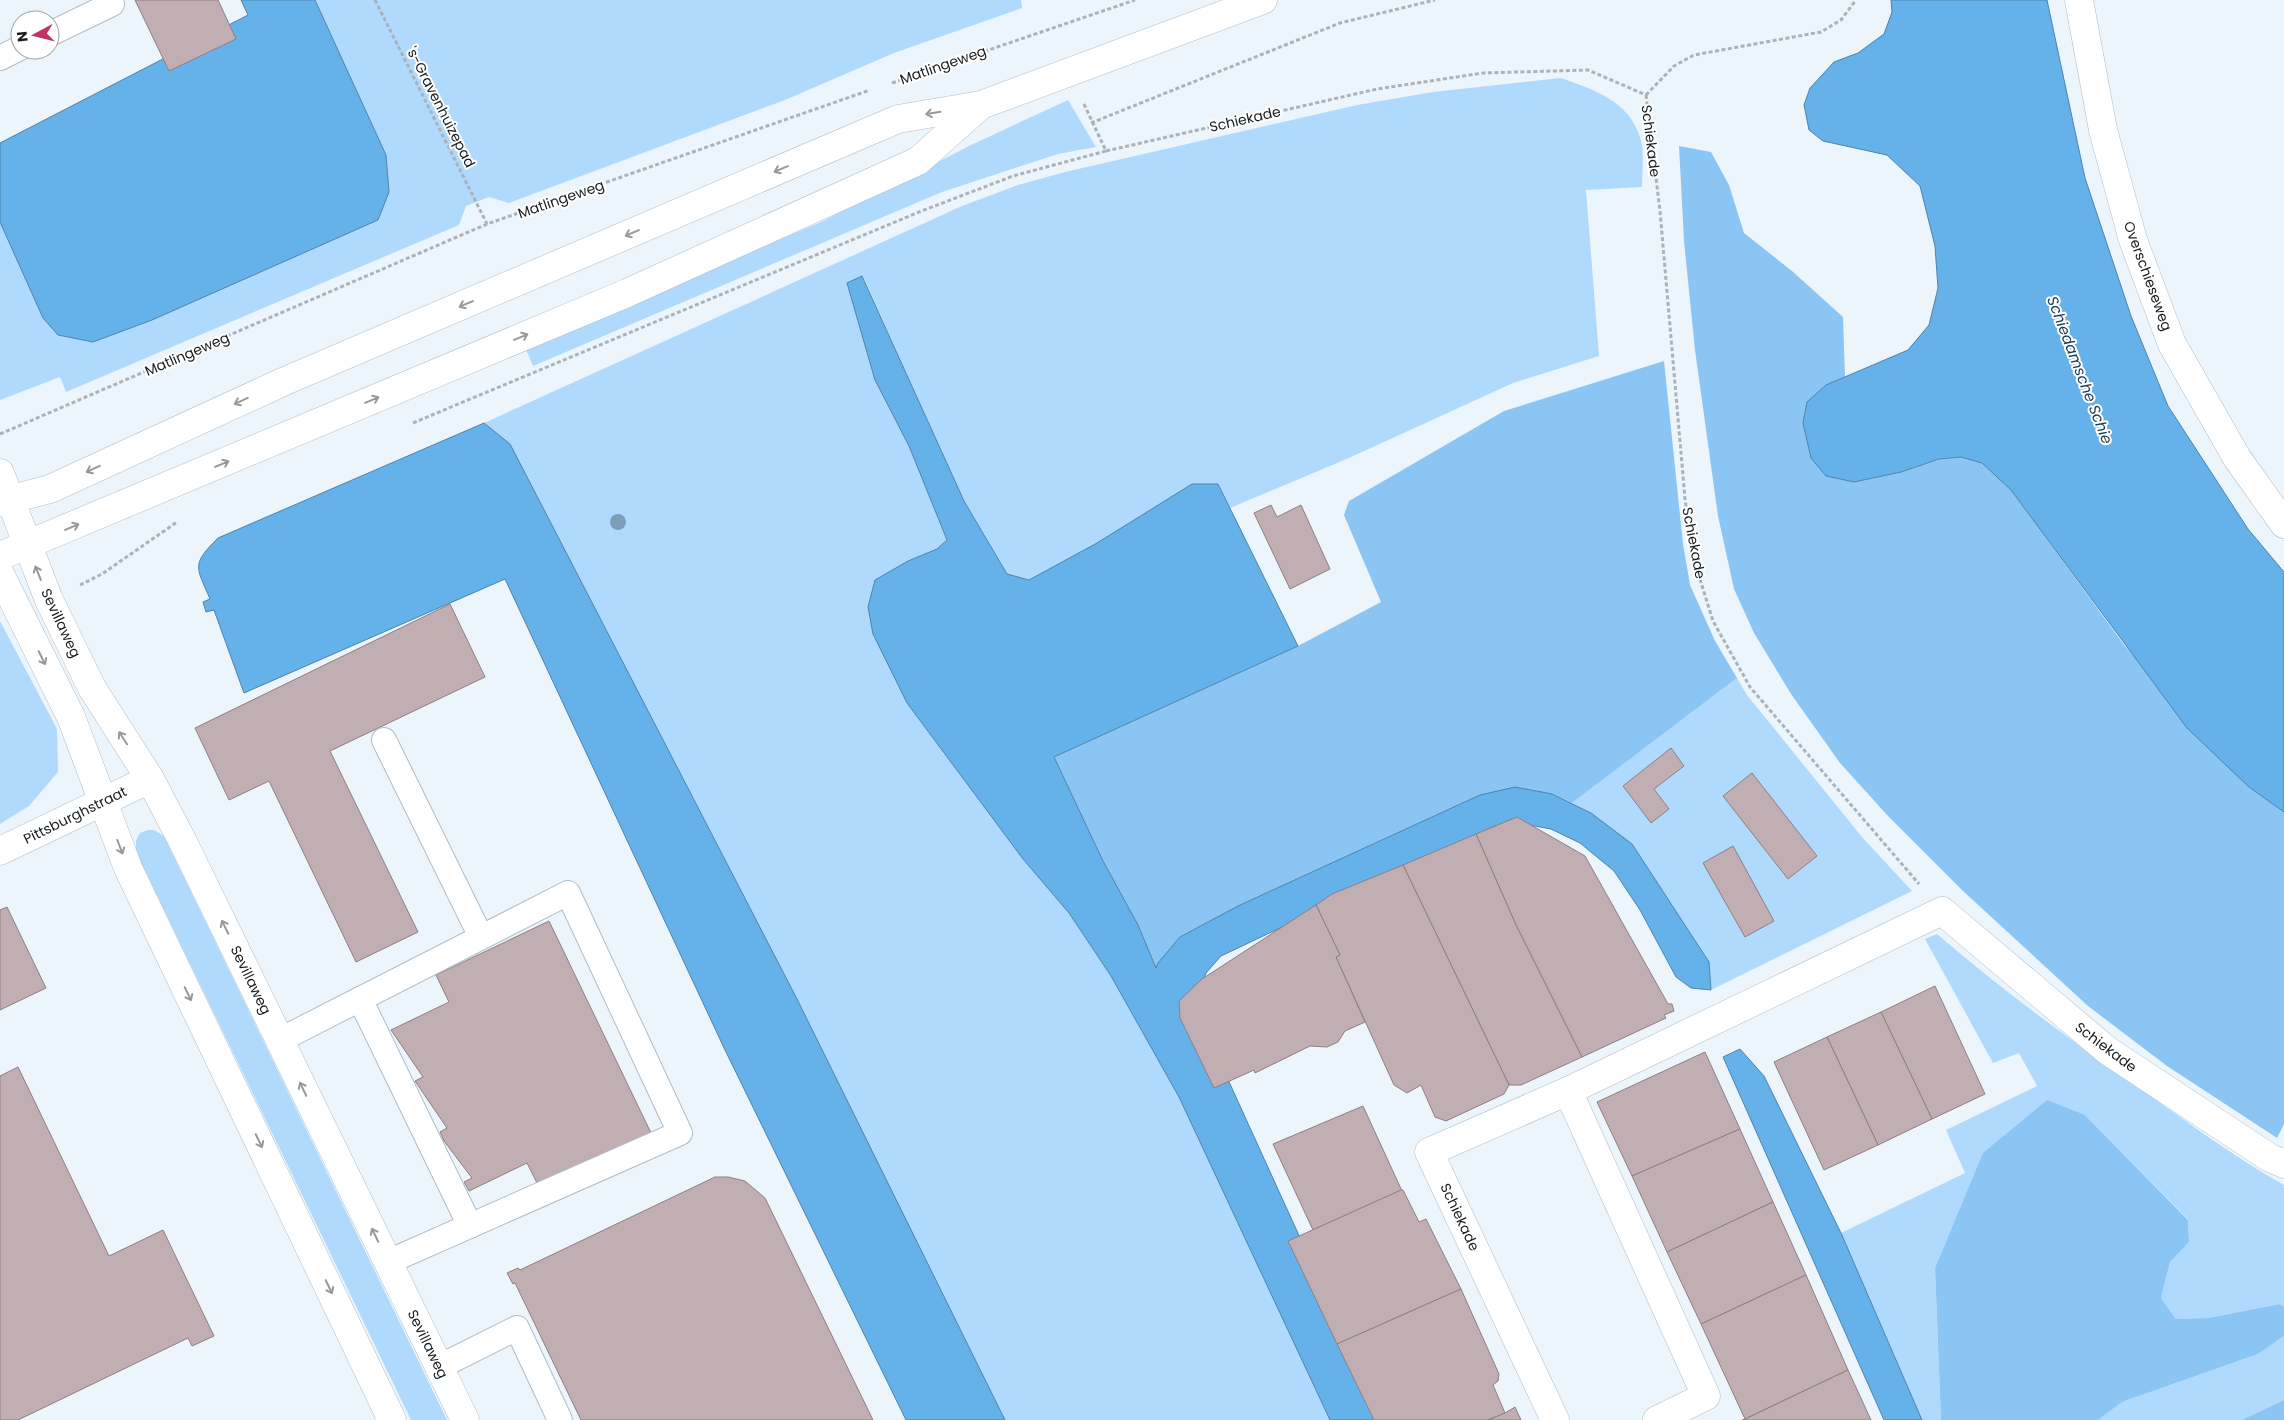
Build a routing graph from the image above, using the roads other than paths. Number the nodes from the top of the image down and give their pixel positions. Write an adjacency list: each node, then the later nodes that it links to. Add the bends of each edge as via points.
1 (1263, 0): 5 (street)
2 (2079, 0): 8 (street, Overschieseweg, via 2103,130 2128,222 2172,344 2237,458)
3 (112, 4): 4 (lane)
4 (60, 29)
5 (981, 105): 7 (street, one-way to 7, via 898,119 285,381 50,489); 9 (street, one-way to 5, via 627,293 918,162)
6 (0, 474): 7 (street)
7 (5, 500): 9 (street, Sevillaweg)
8 (2284, 524)
9 (27, 546): 10 (street); 13 (street, Sevillaweg, one-way to 9, via 92,688)
10 (0, 556)
11 (0, 574): 14 (street, one-way to 14, via 71,717)
12 (384, 740): 16 (lane)
13 (150, 779): 14 (street, Pittsburghstraat); 18 (street, Sevillaweg, one-way to 13)
14 (103, 801): 15 (street, Pittsburghstraat); 24 (street, one-way to 24, via 128,868)
15 (0, 851)
16 (481, 937): 17 (lane); 21 (lane, via 568,893 680,1133)
17 (360, 999): 18 (lane); 21 (lane)
18 (280, 1040): 22 (street, Sevillaweg, one-way to 18)
19 (1568, 1091): 20 (street, Schiekade, via 1942,911 2108,1051 2270,1158); 27 (street, Schiekade, via 1429,1152); 28 (street, via 1706,1396)
20 (2284, 1164)
21 (470, 1226): 22 (lane)
22 (388, 1262): 23 (street, Sevillaweg)
23 (439, 1367): 25 (street, Sevillaweg); 26 (lane, via 517,1328)
24 (392, 1420)
25 (465, 1420)
26 (560, 1420)
27 (1555, 1420)
28 (1657, 1420)

